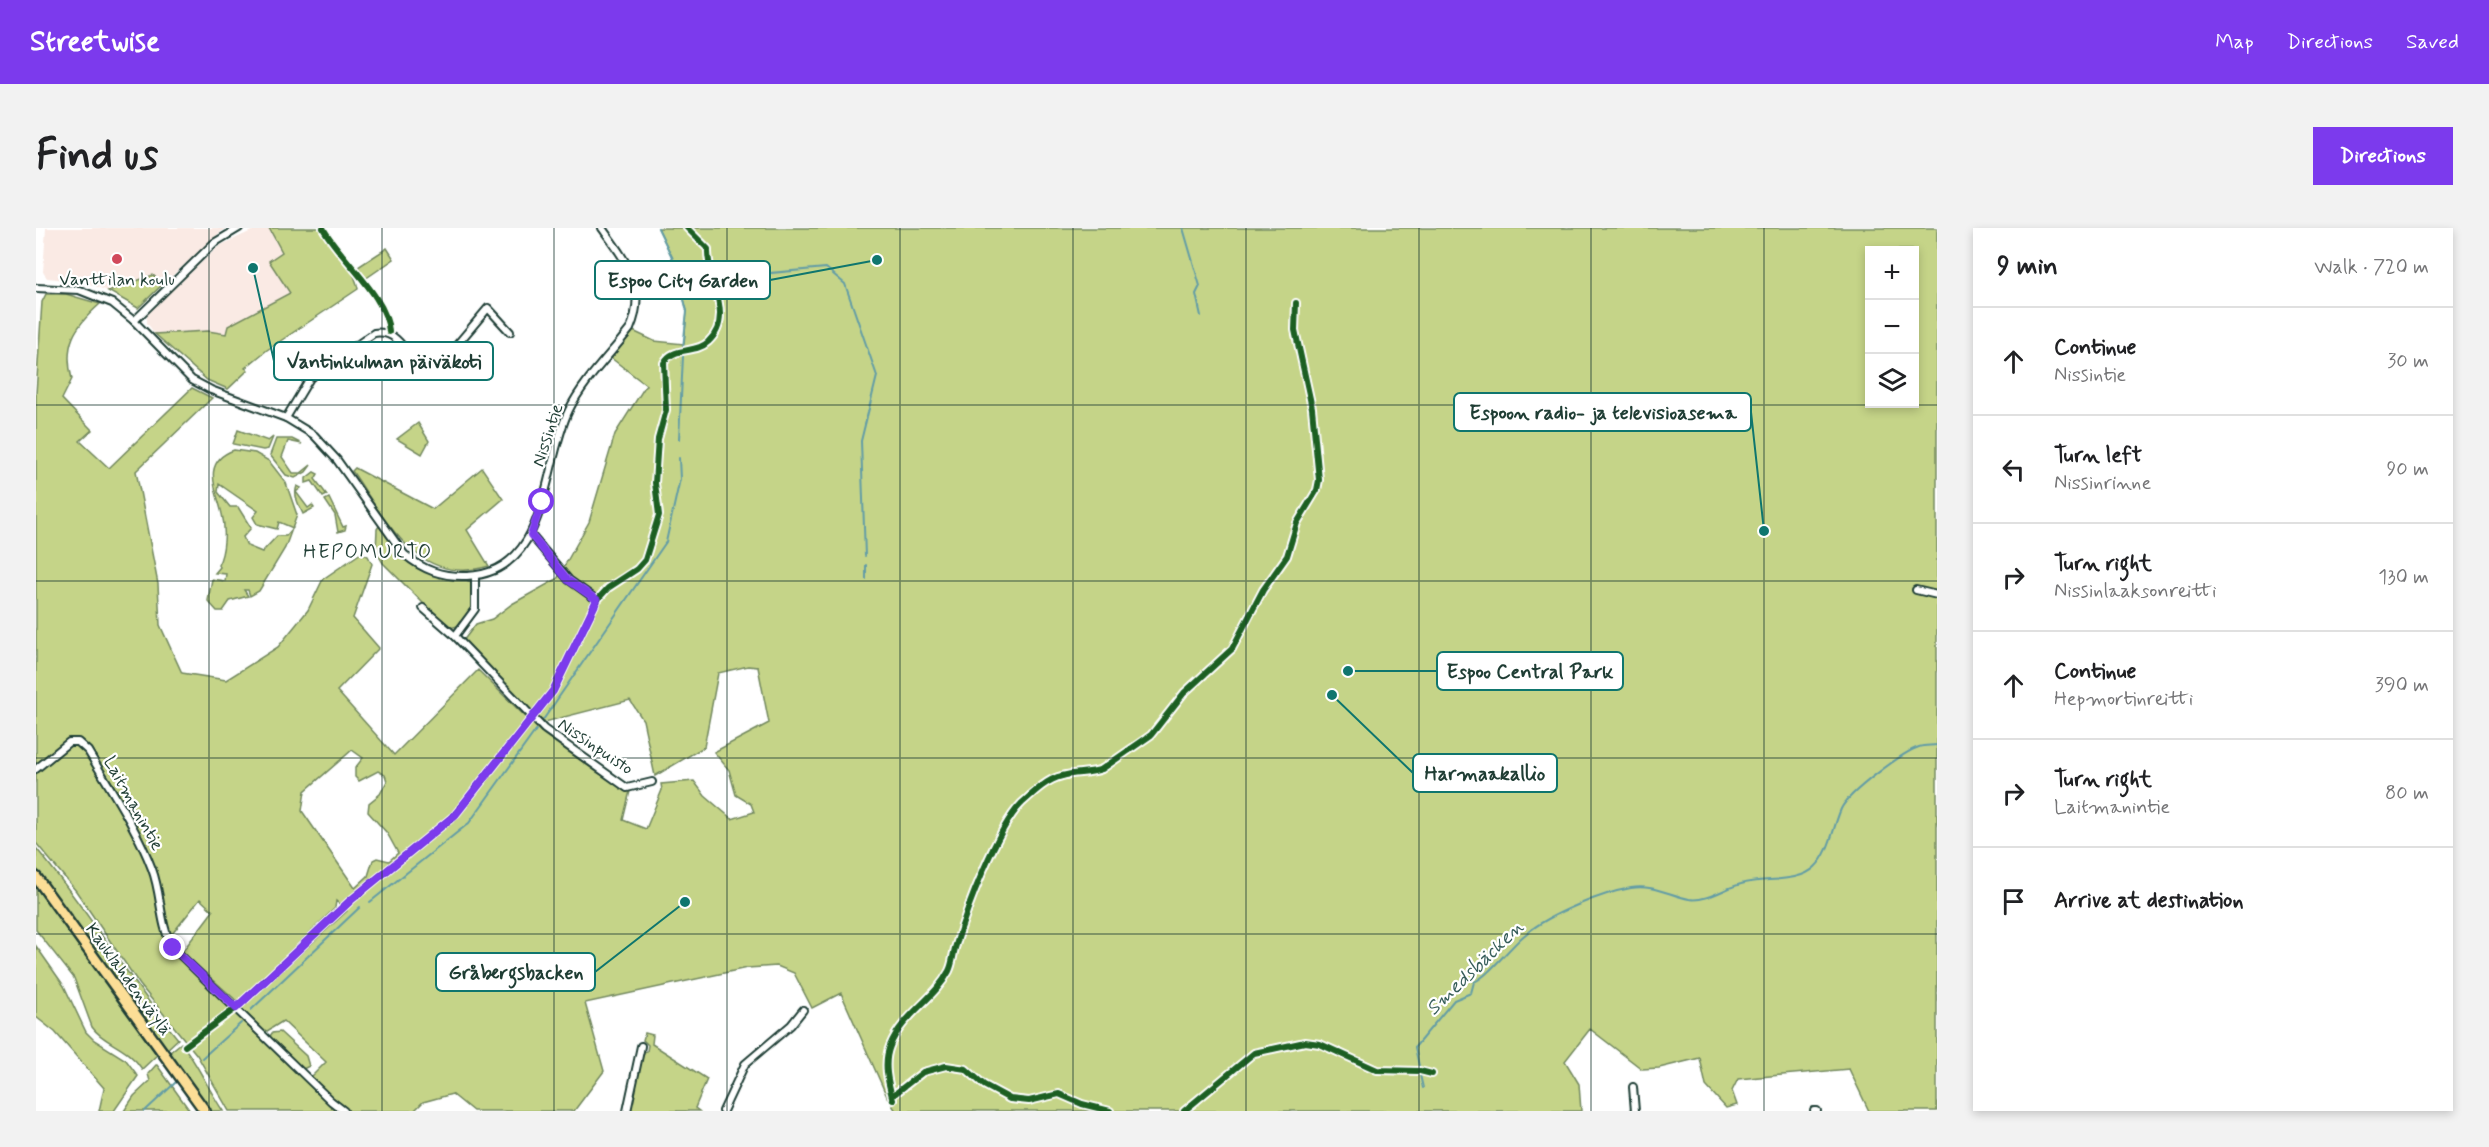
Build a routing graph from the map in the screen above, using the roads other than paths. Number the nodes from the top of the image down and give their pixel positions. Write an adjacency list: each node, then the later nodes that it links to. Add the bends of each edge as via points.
1 (240, 228): 4 (street, via 214,243)
2 (602, 228): 7 (street, Nissintie, via 634,280 638,305 630,329 570,407)
3 (36, 288): 4 (street, via 70,289 96,296)
4 (134, 321): 6 (street, via 192,380)
5 (510, 332): 6 (street, via 488,308 439,366 427,374 421,372 395,336 384,331 374,333 310,378)
6 (286, 418): 8 (street, via 324,445 409,559 442,575)
7 (531, 535): 8 (street, Nissintie, via 525,546 503,565); 11 (street, via 568,580)
8 (475, 576): 13 (street, via 474,609)
9 (1916, 590): 10 (street)
10 (1937, 595)
11 (597, 600)
12 (423, 608): 13 (street, Nissinpuisto)
13 (455, 636): 15 (street, Nissinpuisto, via 544,729 587,761 627,788)
14 (36, 769): 21 (street, Laitmanintie, via 69,742 78,742 88,752 138,835 153,870 164,927 173,948)
15 (652, 782)
16 (36, 877): 20 (main road, Kauklahdenväylä)
17 (803, 1010): 23 (street, via 745,1064)
18 (641, 1046): 22 (street)
19 (1633, 1087): 24 (street)
20 (206, 1111)
21 (344, 1111)
22 (627, 1111)
23 (723, 1111)
24 (1635, 1111)

